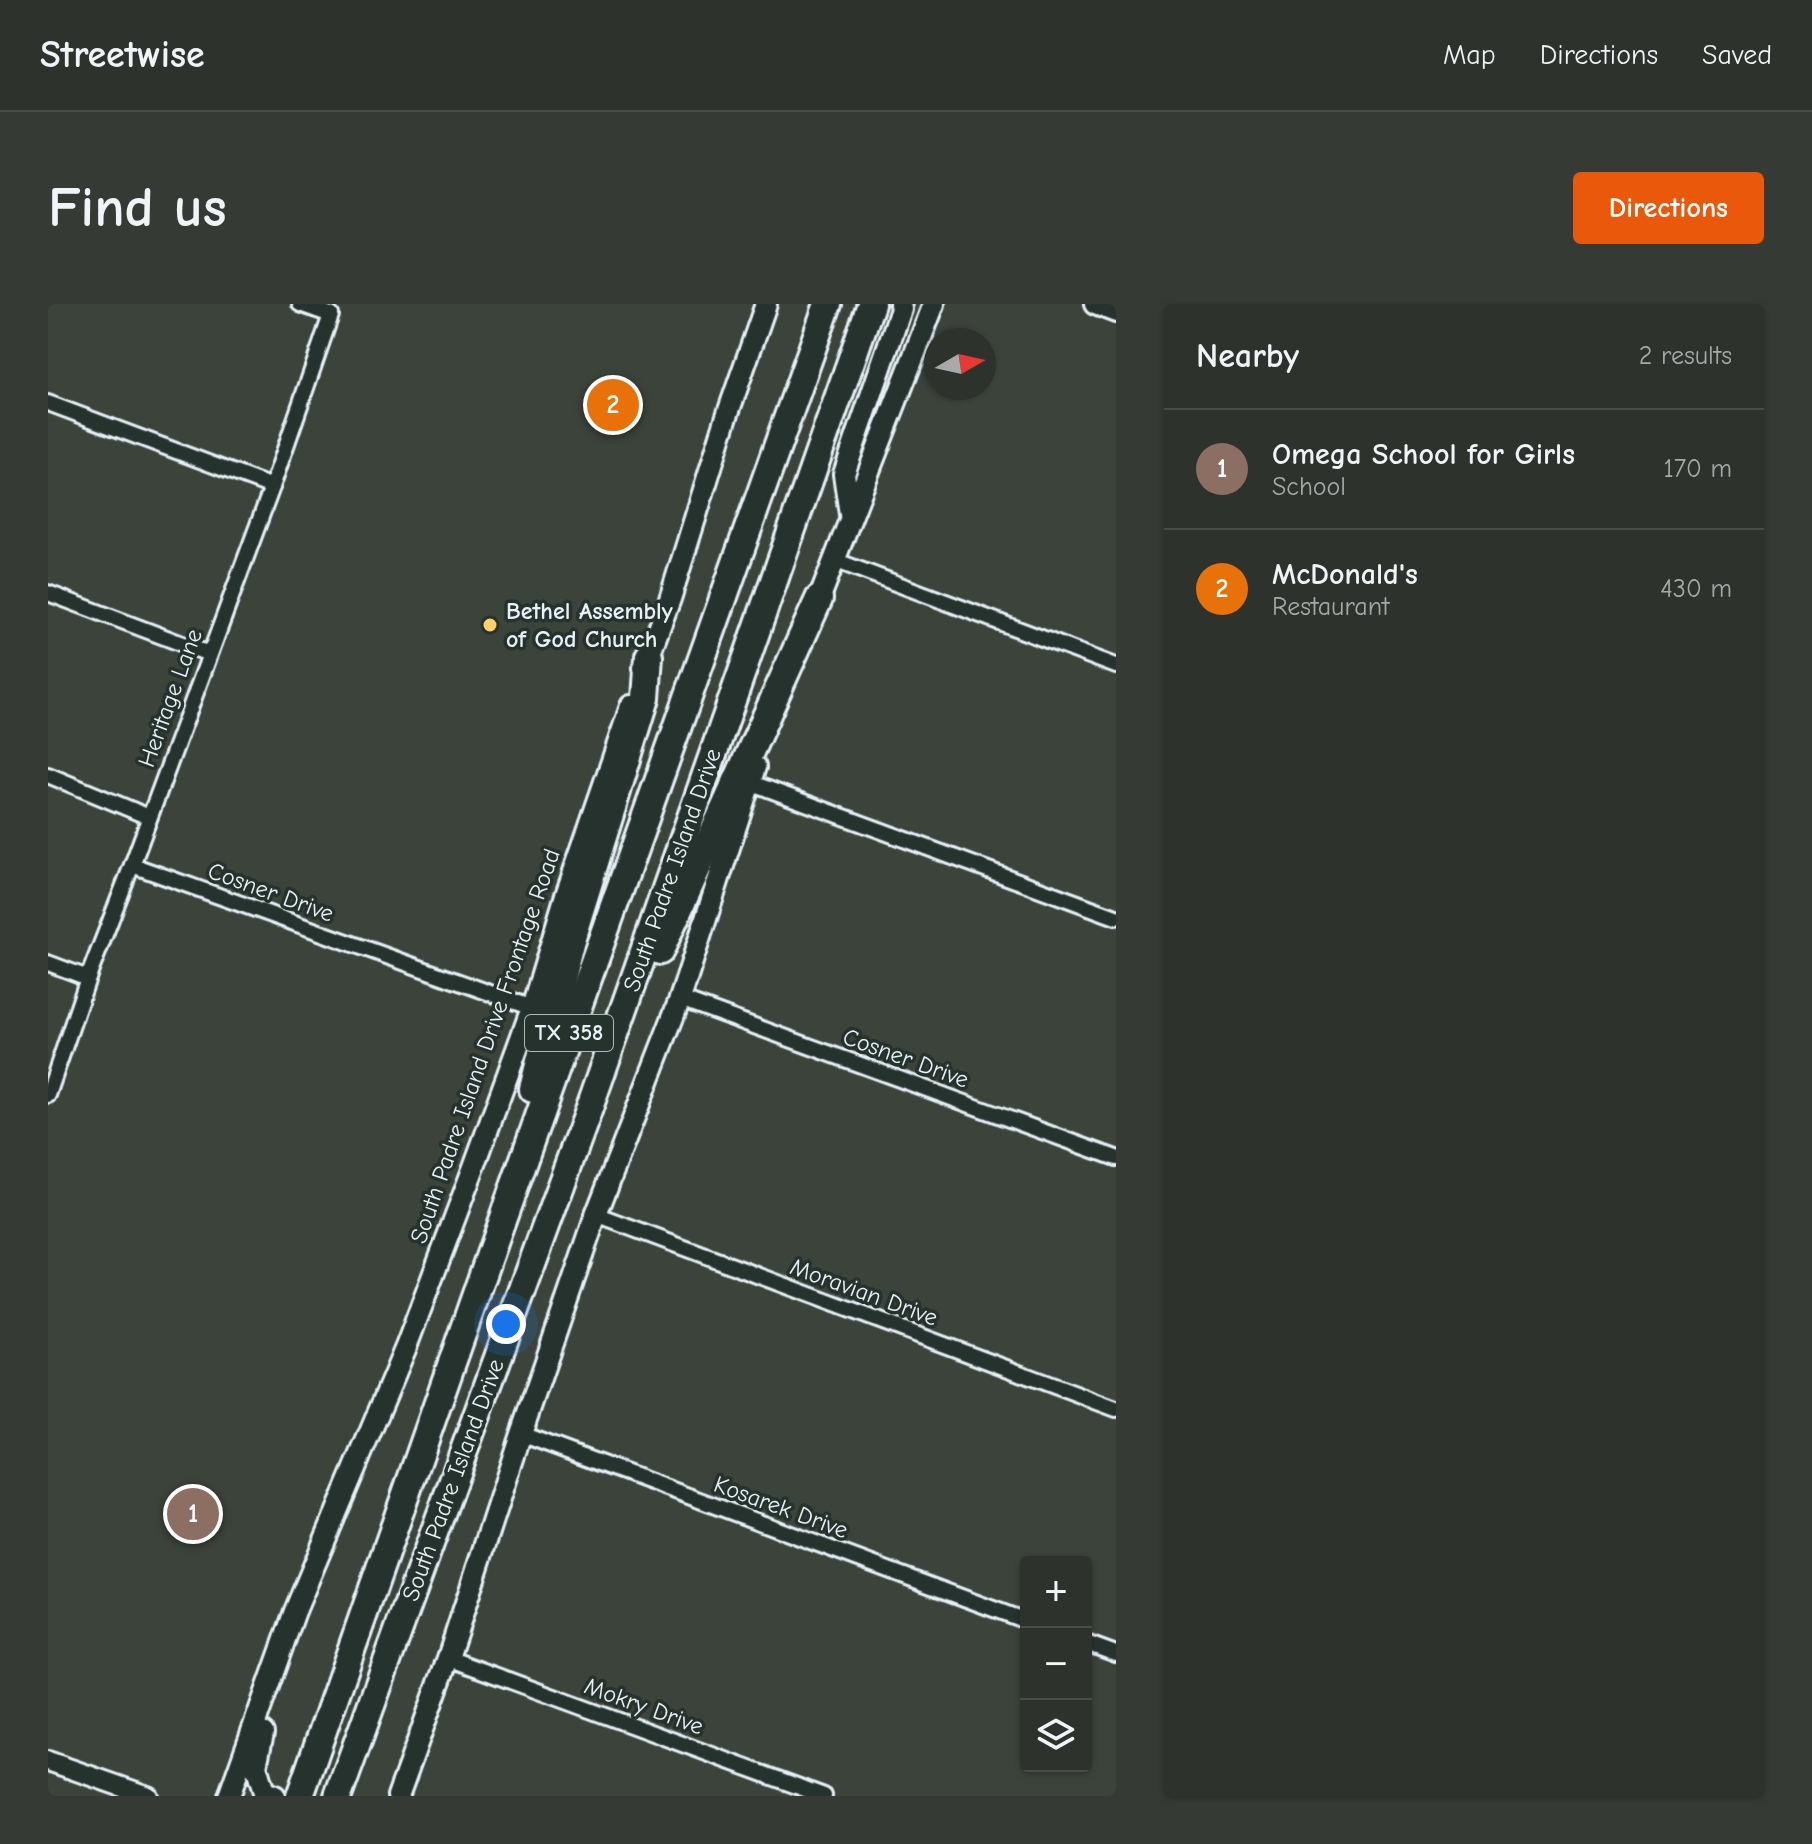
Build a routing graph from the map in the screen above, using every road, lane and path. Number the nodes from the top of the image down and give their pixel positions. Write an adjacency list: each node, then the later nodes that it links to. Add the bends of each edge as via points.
1 (300, 304): 10 (street, Heritage Lane, via 331,315)
2 (766, 304): 16 (main road, South Padre Island Drive Frontage Road)
3 (828, 304): 31 (highway, South Padre Island Drive / TX 358)
4 (900, 304): 11 (main road, via 844,474)
5 (934, 304): 11 (main road)
6 (1095, 304): 8 (main road)
7 (868, 312): 28 (highway, South Padre Island Drive / TX 358)
8 (1116, 312)
9 (48, 403): 10 (street)
10 (272, 487): 15 (street, Heritage Lane)
11 (850, 518): 12 (main road)
12 (834, 560): 14 (main road); 17 (street)
13 (48, 593): 15 (street)
14 (819, 599): 19 (main road); 28 (highway)
15 (209, 654): 20 (street, Heritage Lane)
16 (649, 656): 26 (main road, South Padre Island Drive Frontage Road); 31 (highway, via 646,698 570,943)
17 (1116, 666)
18 (48, 775): 20 (street)
19 (749, 782): 22 (street); 25 (main road)
20 (149, 817): 21 (street, Heritage Lane)
21 (132, 865): 24 (street, Heritage Lane); 26 (street, Cosner Drive)
22 (1116, 917)
23 (48, 963): 24 (street)
24 (88, 978): 27 (street, Heritage Lane)
25 (680, 999): 29 (street, Cosner Drive); 30 (main road)
26 (532, 1008): 38 (main road, South Padre Island Drive Frontage Road, via 406,1347)
27 (48, 1095)
28 (588, 1111): 40 (highway, South Padre Island Drive / TX 358)
29 (1116, 1158)
30 (596, 1215): 32 (street, Moravian Drive); 33 (main road)
31 (494, 1243): 44 (highway, South Padre Island Drive / TX 358)
32 (1116, 1409)
33 (521, 1434): 34 (street, Kosarek Drive); 37 (main road)
34 (1020, 1619)
35 (1092, 1645): 36 (street)
36 (1116, 1654)
37 (448, 1658): 45 (main road); 46 (street, Mokry Drive)
38 (279, 1659): 42 (main road, South Padre Island Drive Frontage Road); 43 (main road, via 256,1766 264,1792)
39 (48, 1761): 41 (street)
40 (342, 1787)
41 (148, 1796)
42 (229, 1796)
43 (275, 1796)
44 (300, 1796)
45 (398, 1796)
46 (824, 1796)

